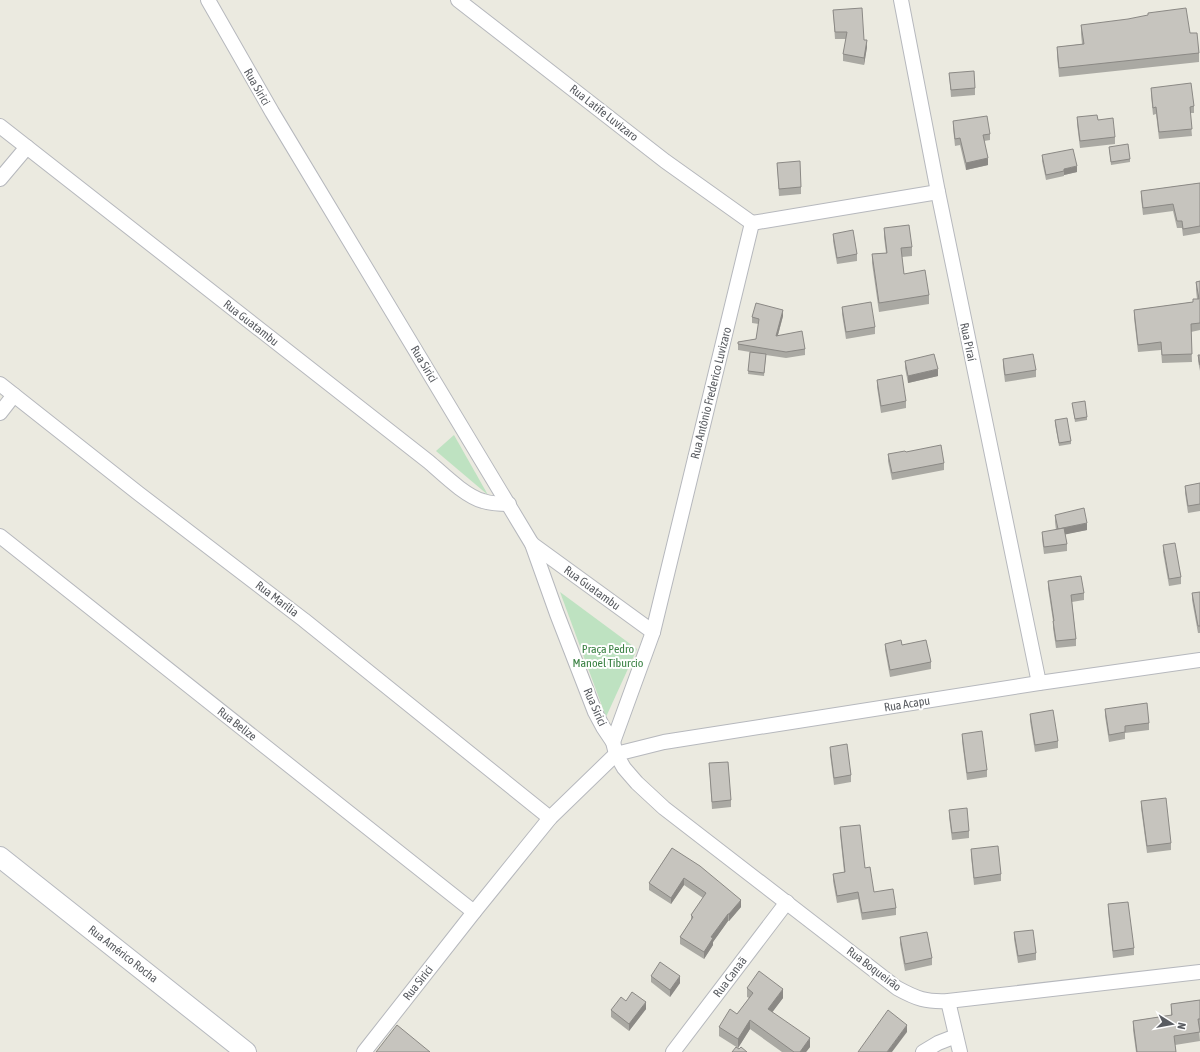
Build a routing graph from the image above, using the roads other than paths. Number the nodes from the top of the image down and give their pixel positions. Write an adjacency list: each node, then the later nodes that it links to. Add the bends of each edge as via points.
1 (208, 0): 12 (street, Rua Sirici, via 272,112)
2 (458, 0): 8 (street, Rua Latife Luvizaro, via 665,161)
3 (901, 0): 7 (street, Rua Piraí)
4 (0, 126): 5 (street, Rua Guatambu)
5 (27, 147): 6 (street); 12 (street, Rua Guatambu, via 461,488 481,501)
6 (0, 179)
7 (938, 192): 8 (street); 17 (street, Rua Piraí)
8 (752, 223): 15 (street, Rua Antônio Frederico Luvizaro)
9 (0, 384): 10 (street, Rua Marília)
10 (14, 395): 11 (street); 19 (street, Rua Marília, via 304,620)
11 (0, 413)
12 (508, 504): 14 (street, Rua Sirici)
13 (0, 536): 22 (street, Rua Belize)
14 (532, 544): 15 (street, Rua Guatambu); 18 (street, Rua Sirici, via 596,712)
15 (653, 632): 18 (street, Rua Antônio Frederico Luvizaro)
16 (1200, 660): 17 (street, Rua Acapu)
17 (1039, 684): 18 (street, Rua Acapu)
18 (614, 748): 19 (street, Rua Sirici); 21 (street, Rua Boqueirão, via 624,768 656,801)
19 (550, 818): 22 (street, Rua Sirici)
20 (0, 857): 26 (street, Rua Américo Rocha)
21 (787, 902): 24 (street, Rua Boqueirão, via 897,988 913,997 930,1001); 28 (street, Rua Canaã)
22 (474, 912): 27 (street, Rua Sirici)
23 (1200, 972): 24 (street, Rua Boqueirão)
24 (948, 1001): 25 (street)
25 (956, 1036): 29 (street); 30 (street)
26 (246, 1052)
27 (364, 1052)
28 (673, 1052)
29 (923, 1052)
30 (960, 1052)

